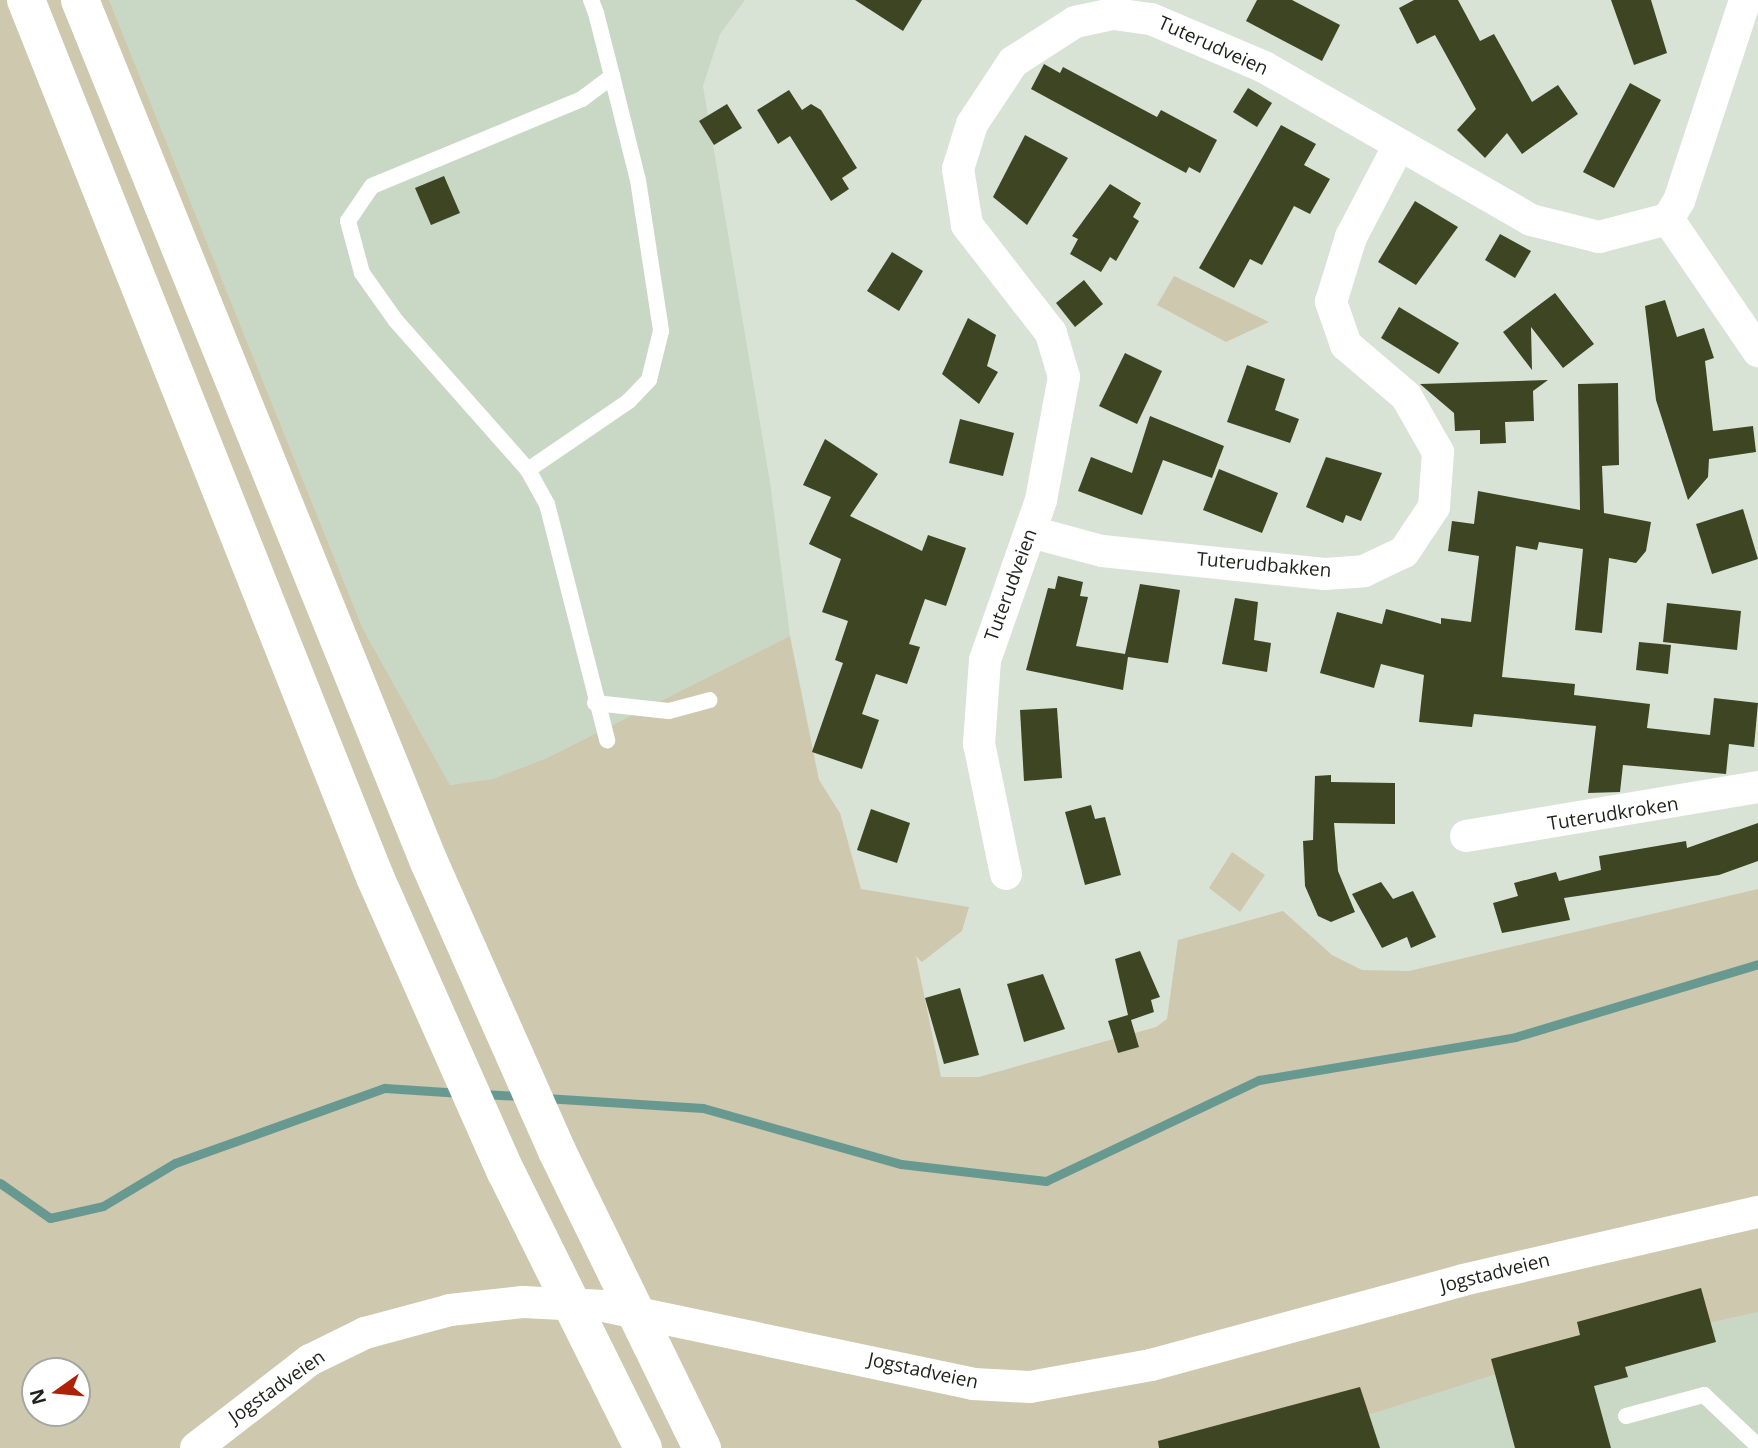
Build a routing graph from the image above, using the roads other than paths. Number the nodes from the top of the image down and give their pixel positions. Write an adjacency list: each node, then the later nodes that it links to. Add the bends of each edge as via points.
1 (26, 0): 22 (highway, via 376,877 600,1369)
2 (80, 0): 23 (highway, via 429,862 659,1367)
3 (591, 0): 6 (lane)
4 (1748, 9): 8 (street)
5 (1076, 11): 7 (street, Tuterudveien, via 1184,29 1264,67); 11 (street, Tuterudveien, via 1013,62 972,124 958,169 967,225 1051,332 1062,357 1063,398)
6 (612, 76): 10 (lane, via 656,285 657,360 629,401); 10 (lane, via 582,99 372,186 348,221 362,273 396,321)
7 (1398, 147): 8 (street, Tuterudveien, via 1569,234 1626,233); 11 (street, Tuterudbakken, via 1351,237 1331,302 1346,345 1406,396 1438,452 1434,507 1404,552 1364,570 1325,574 1102,551)
8 (1668, 219): 9 (street)
9 (1758, 351)
10 (528, 470): 13 (lane, via 547,504)
11 (1031, 532): 17 (street, Tuterudveien, via 993,626 981,701 979,744)
12 (710, 700): 13 (lane, via 669,711)
13 (596, 704): 14 (lane)
14 (607, 740)
15 (1758, 787): 16 (street, Tuterudkroken)
16 (1466, 836)
17 (1006, 874)
18 (1758, 1212): 21 (street, Jogstadveien, via 1463,1280 1151,1366 1030,1387 973,1384 604,1306 523,1302 450,1310 365,1333 310,1360)
19 (1626, 1416): 20 (lane, via 1704,1395)
20 (1758, 1446)
21 (196, 1448)
22 (643, 1448)
23 (702, 1448)

